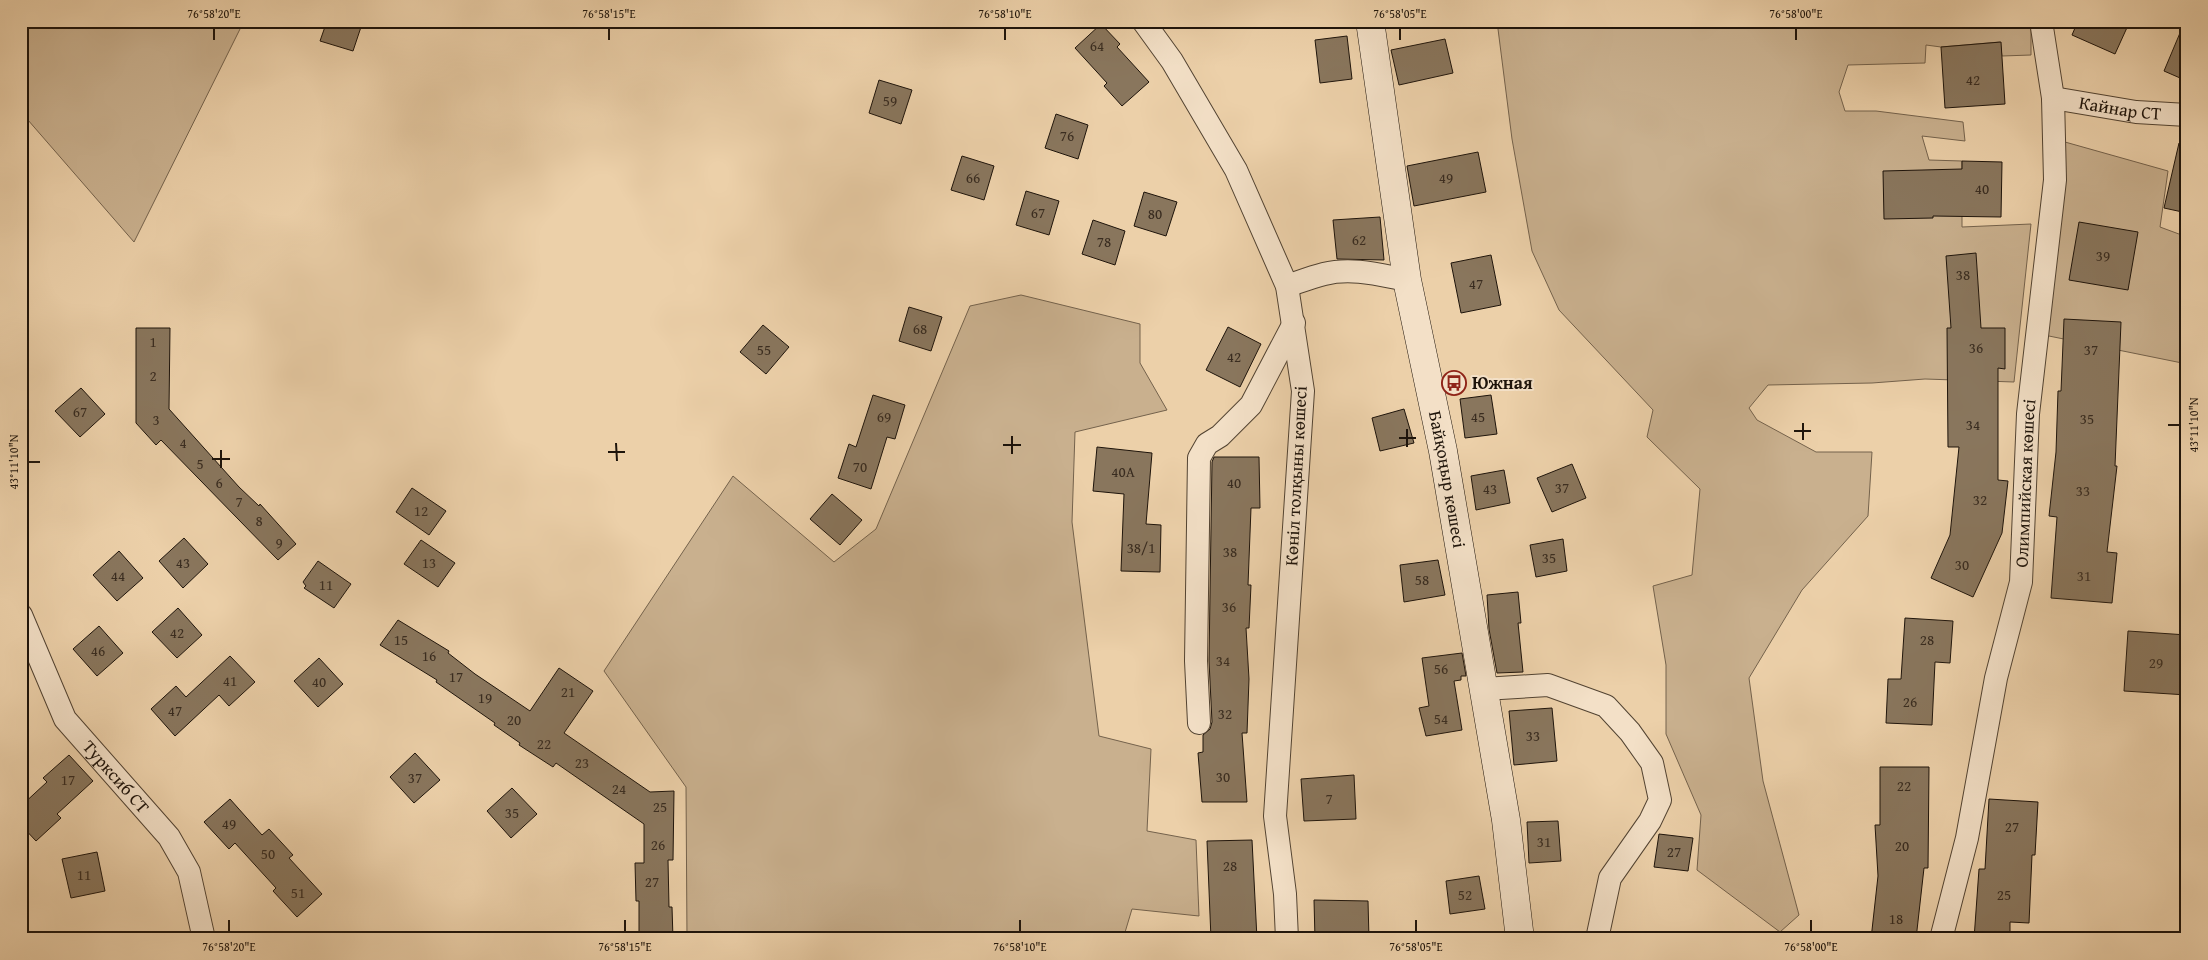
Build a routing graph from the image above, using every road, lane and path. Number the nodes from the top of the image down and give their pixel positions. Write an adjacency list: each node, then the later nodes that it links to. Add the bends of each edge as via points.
1 (1143, 21): 7 (street, Көніл толқыны көшесі, via 1172,61 1236,170)
2 (1370, 21): 6 (street, Байқоңыр көшесі)
3 (2041, 21): 4 (street, Олимпийская көшесі)
4 (2053, 98): 5 (street, Кайнар СТ, via 2136,112); 16 (street, Олимпийская көшесі, via 2055,180 2028,414 2021,582 1996,678 1967,838)
5 (2187, 115)
6 (1407, 280): 7 (street, via 1348,271); 10 (street, Байқоңыр көшесі, via 1443,451)
7 (1287, 286): 8 (street, Көніл толқыны көшесі)
8 (1294, 323): 11 (street, via 1250,405 1220,436 1207,444 1199,458 1196,661); 13 (street, Көніл толқыны көшесі, via 1303,391 1275,816)
9 (21, 615): 12 (street, Турксиб СТ, via 65,719 169,837 189,872)
10 (1484, 689): 14 (street, Байқоңыр көшесі, via 1506,820); 15 (street, via 1548,685 1606,706 1652,763 1660,800 1650,821 1610,878)
11 (1199, 723)
12 (204, 939)
13 (1287, 939)
14 (1520, 939)
15 (1597, 939)
16 (1941, 939)

